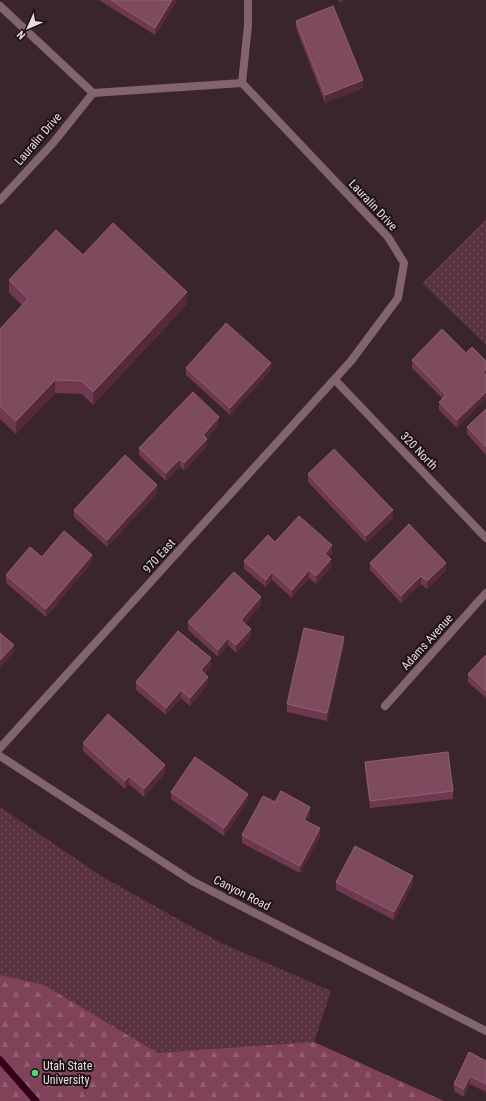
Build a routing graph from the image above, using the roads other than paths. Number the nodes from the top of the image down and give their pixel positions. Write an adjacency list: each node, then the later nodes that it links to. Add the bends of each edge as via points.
1 (248, 0): 3 (street)
2 (0, 6): 4 (street)
3 (242, 83): 4 (street); 6 (street, Lauralin Drive, via 388,237 404,263 398,298)
4 (93, 93): 5 (street, Lauralin Drive, via 53,143)
5 (0, 200)
6 (335, 380): 7 (street, 320 North); 10 (street, 970 East)
7 (486, 538)
8 (486, 593): 9 (street, Adams Avenue)
9 (385, 706)
10 (0, 748)
11 (0, 756): 12 (street, Canyon Road, via 192,881)
12 (486, 1031)

